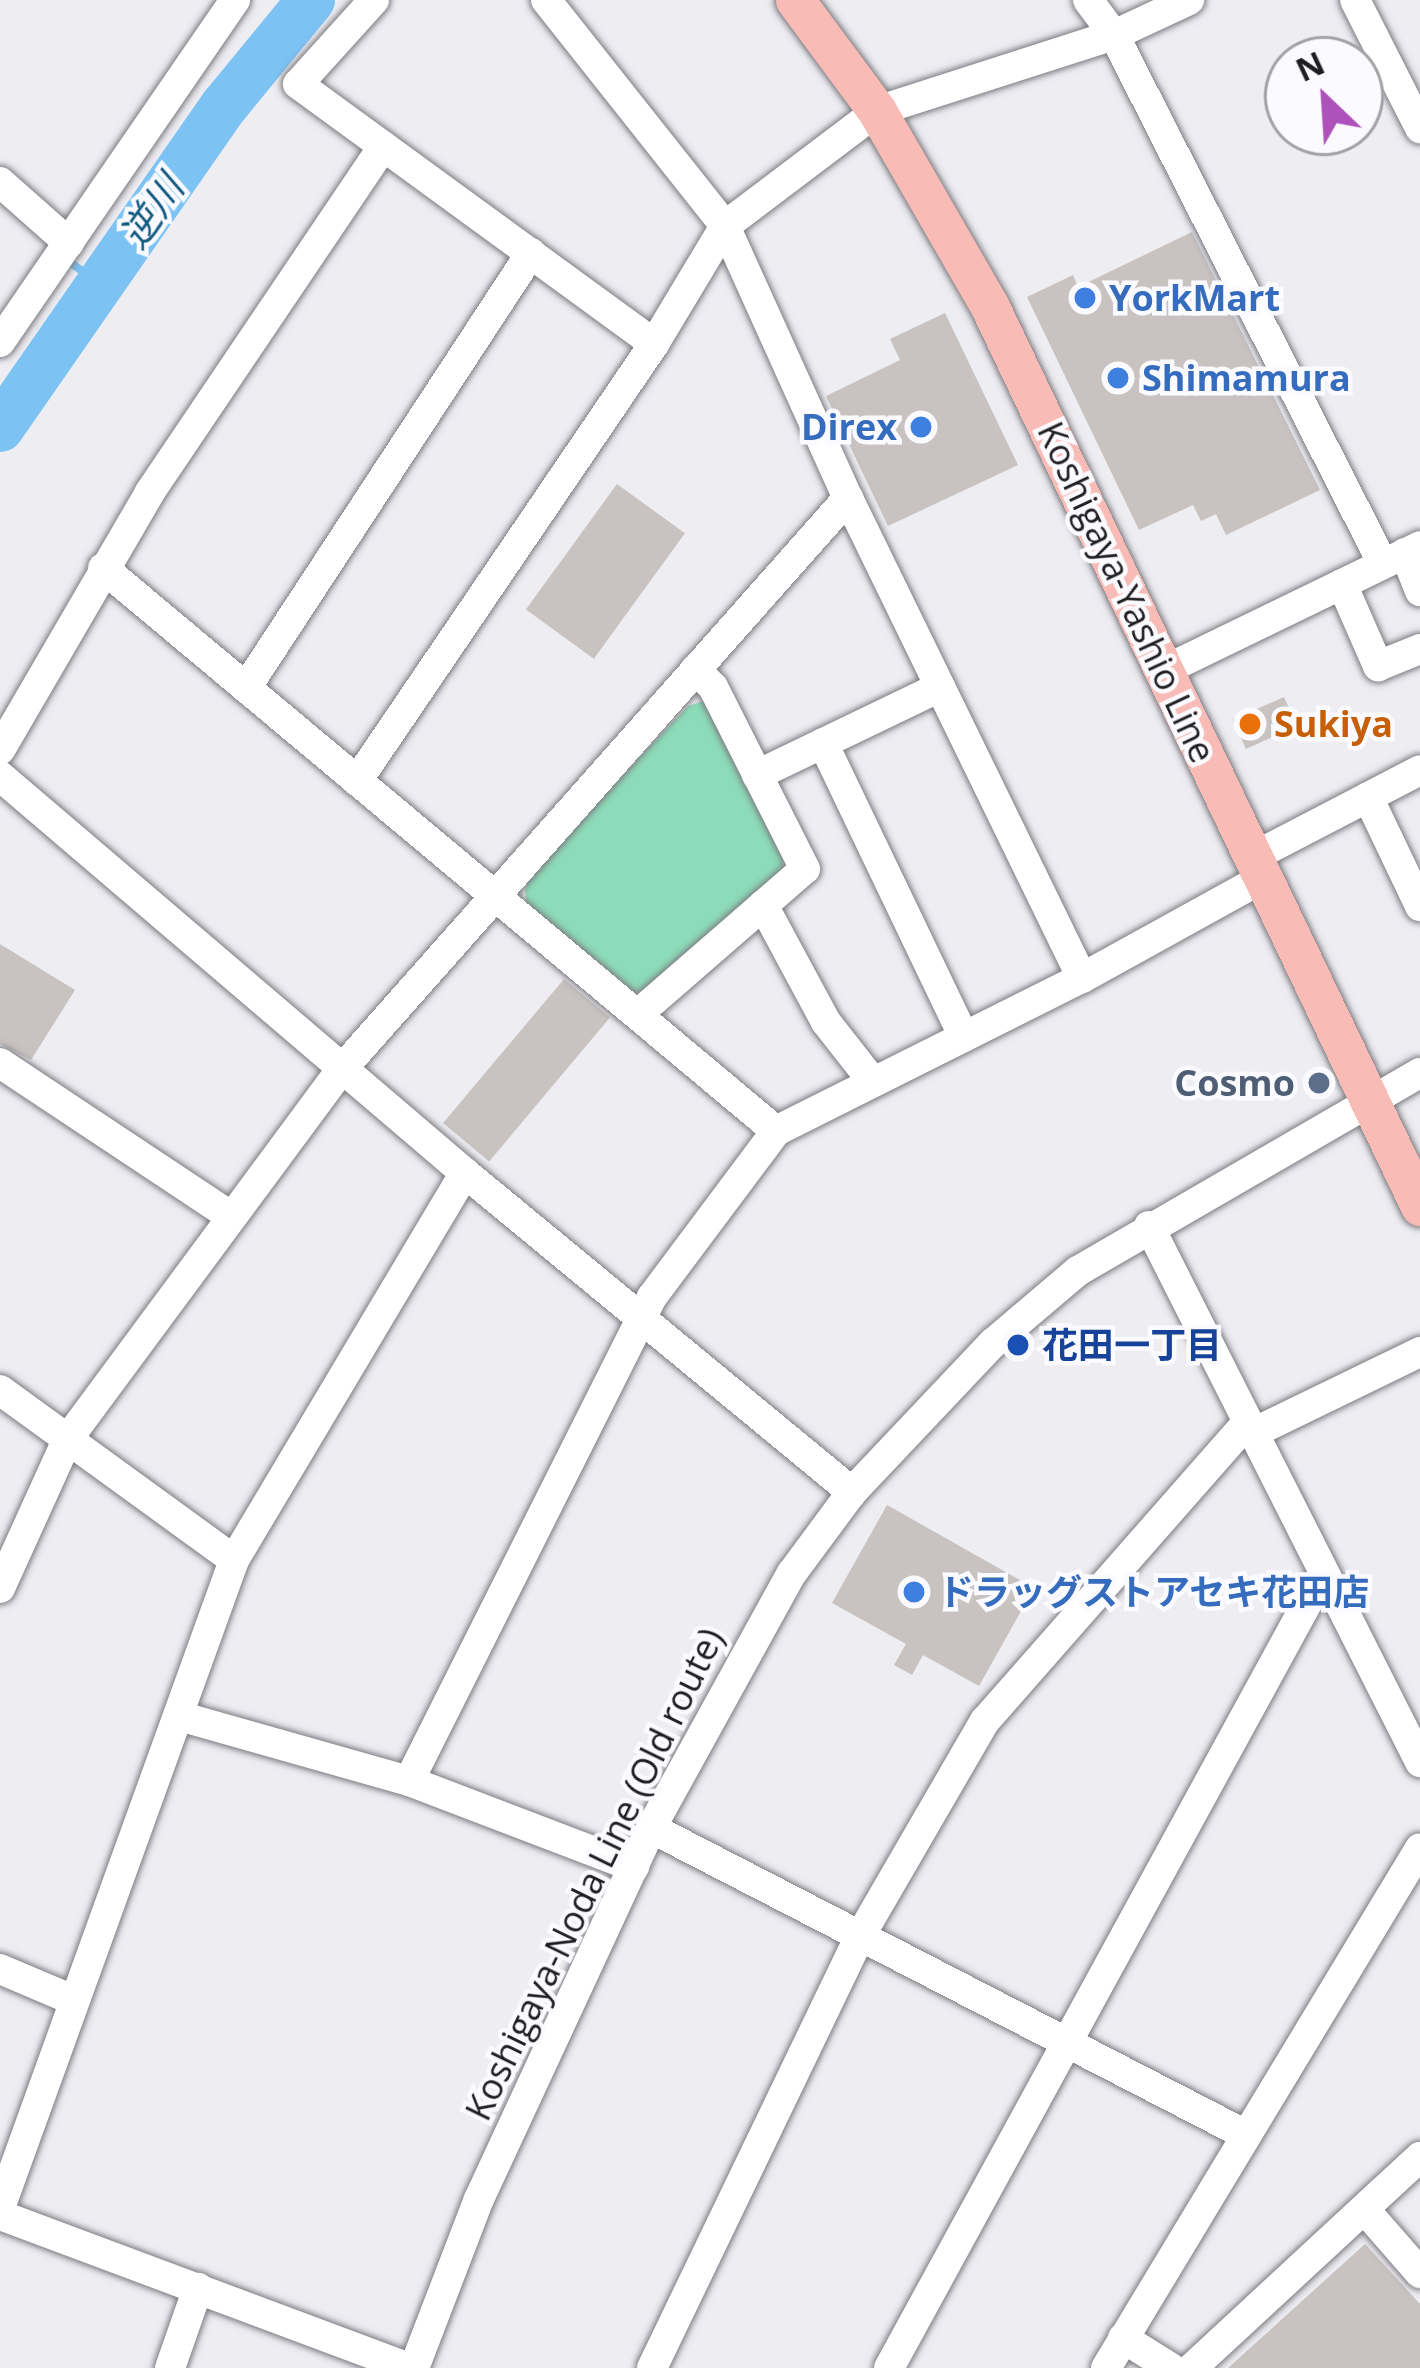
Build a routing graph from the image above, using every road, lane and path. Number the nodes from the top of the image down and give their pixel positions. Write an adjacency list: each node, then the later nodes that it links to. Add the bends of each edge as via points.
1 (235, 0): 14 (street)
2 (374, 0): 11 (street, via 298,84)
3 (545, 0): 13 (street)
4 (795, 0): 10 (main road, Koshigaya-Yashio Line)
5 (1088, 0): 8 (street)
6 (1189, 0): 8 (street)
7 (1355, 0): 9 (street)
8 (1114, 35): 10 (street); 19 (street)
9 (1416, 110)
10 (877, 111): 13 (street); 25 (main road, Koshigaya-Yashio Line, via 989,304)
11 (383, 146): 15 (street); 20 (street)
12 (0, 182): 14 (street)
13 (724, 226): 17 (street); 18 (street)
14 (69, 243): 16 (street)
15 (531, 253): 17 (street); 27 (street)
16 (0, 342)
17 (654, 344): 33 (street)
18 (848, 499): 24 (street); 26 (street)
19 (1402, 554): 21 (street); 22 (street)
20 (103, 568): 27 (street); 29 (street)
21 (1342, 584): 23 (street, via 1378,665); 25 (street)
22 (1420, 591)
23 (1420, 649)
24 (694, 669): 31 (street, via 713,687); 36 (street)
25 (1165, 670): 35 (main road, Koshigaya-Yashio Line)
26 (940, 687): 28 (street); 39 (street)
27 (246, 688): 33 (street)
28 (824, 743): 31 (street); 41 (street)
29 (0, 750)
30 (1420, 770): 34 (street)
31 (757, 775): 38 (street, via 805,869)
32 (0, 776): 43 (street)
33 (357, 781): 36 (street)
34 (1368, 797): 35 (street); 37 (street)
35 (1258, 867): 39 (street); 46 (main road, Koshigaya-Yashio Line)
36 (494, 891): 40 (street); 43 (street)
37 (1418, 895)
38 (763, 905): 40 (street); 45 (street, via 826,1022)
39 (1082, 978): 41 (street)
40 (638, 1014): 47 (street)
41 (964, 1037): 45 (street)
42 (0, 1064): 50 (street)
43 (342, 1069): 48 (street); 50 (street)
44 (1420, 1073): 46 (street, Koshigaya-Noda Line (Old route))
45 (873, 1082): 47 (street)
46 (1369, 1100): 49 (main road, Koshigaya-Yashio Line); 51 (street, Koshigaya-Noda Line (Old route))
47 (776, 1131): 52 (street)
48 (465, 1173): 52 (street); 58 (street)
49 (1420, 1206)
50 (232, 1217): 56 (street)
51 (1150, 1226): 55 (street); 57 (street, Koshigaya-Noda Line (Old route), via 1078,1271 993,1343)
52 (641, 1320): 57 (street); 63 (street)
53 (1420, 1352): 55 (street)
54 (0, 1390): 56 (street)
55 (1248, 1429): 59 (street); 67 (street, via 985,1720)
56 (67, 1441): 58 (street); 60 (street)
57 (852, 1492): 64 (street, Koshigaya-Noda Line (Old route), via 792,1573)
58 (234, 1559): 61 (street)
59 (1323, 1574): 62 (street); 70 (street)
60 (0, 1588)
61 (179, 1716): 63 (street); 69 (street)
62 (1420, 1762)
63 (409, 1780): 66 (street)
64 (652, 1828): 66 (street, Koshigaya-Noda Line (Old route)); 67 (street)
65 (1420, 1848): 71 (street)
66 (634, 1867): 79 (street, Koshigaya-Noda Line (Old route), via 488,2179)
67 (859, 1938): 70 (street); 80 (street)
68 (0, 1969): 69 (street)
69 (73, 2000): 74 (street)
70 (1068, 2040): 71 (street); 81 (street)
71 (1246, 2135): 77 (street)
72 (1420, 2157): 73 (street)
73 (1364, 2210): 75 (street); 84 (street)
74 (0, 2212): 76 (street)
75 (1420, 2272)
76 (198, 2288): 78 (street); 79 (street)
77 (1124, 2338): 82 (street); 83 (street)
78 (170, 2368)
79 (411, 2368)
80 (652, 2368)
81 (889, 2368)
82 (1106, 2368)
83 (1171, 2368)
84 (1192, 2368)

